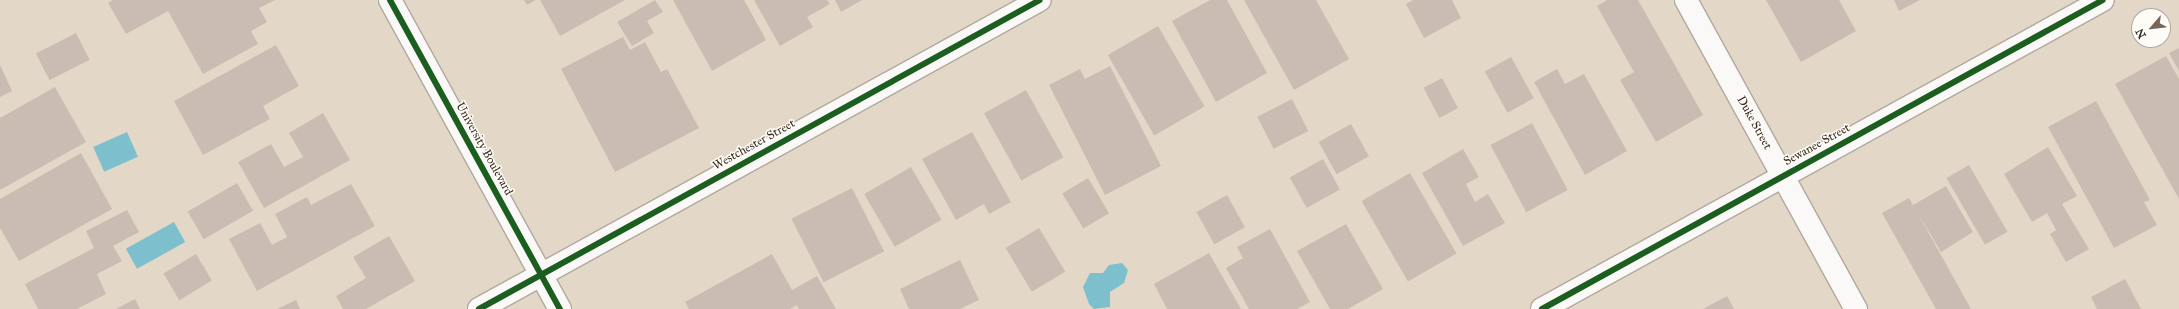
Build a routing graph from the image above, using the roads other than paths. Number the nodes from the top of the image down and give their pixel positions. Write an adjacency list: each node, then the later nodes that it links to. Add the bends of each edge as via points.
1 (390, 0): 6 (street, University Boulevard)
2 (1040, 0): 6 (street, Westchester Street)
3 (1686, 0): 5 (street, Duke Street)
4 (2103, 0): 5 (street, Sewanee Street)
5 (1783, 176): 9 (street, Sewanee Street); 10 (street, Duke Street)
6 (541, 275): 7 (street, Westchester Street); 8 (street, University Boulevard)
7 (479, 309)
8 (560, 309)
9 (1542, 309)
10 (1856, 309)

